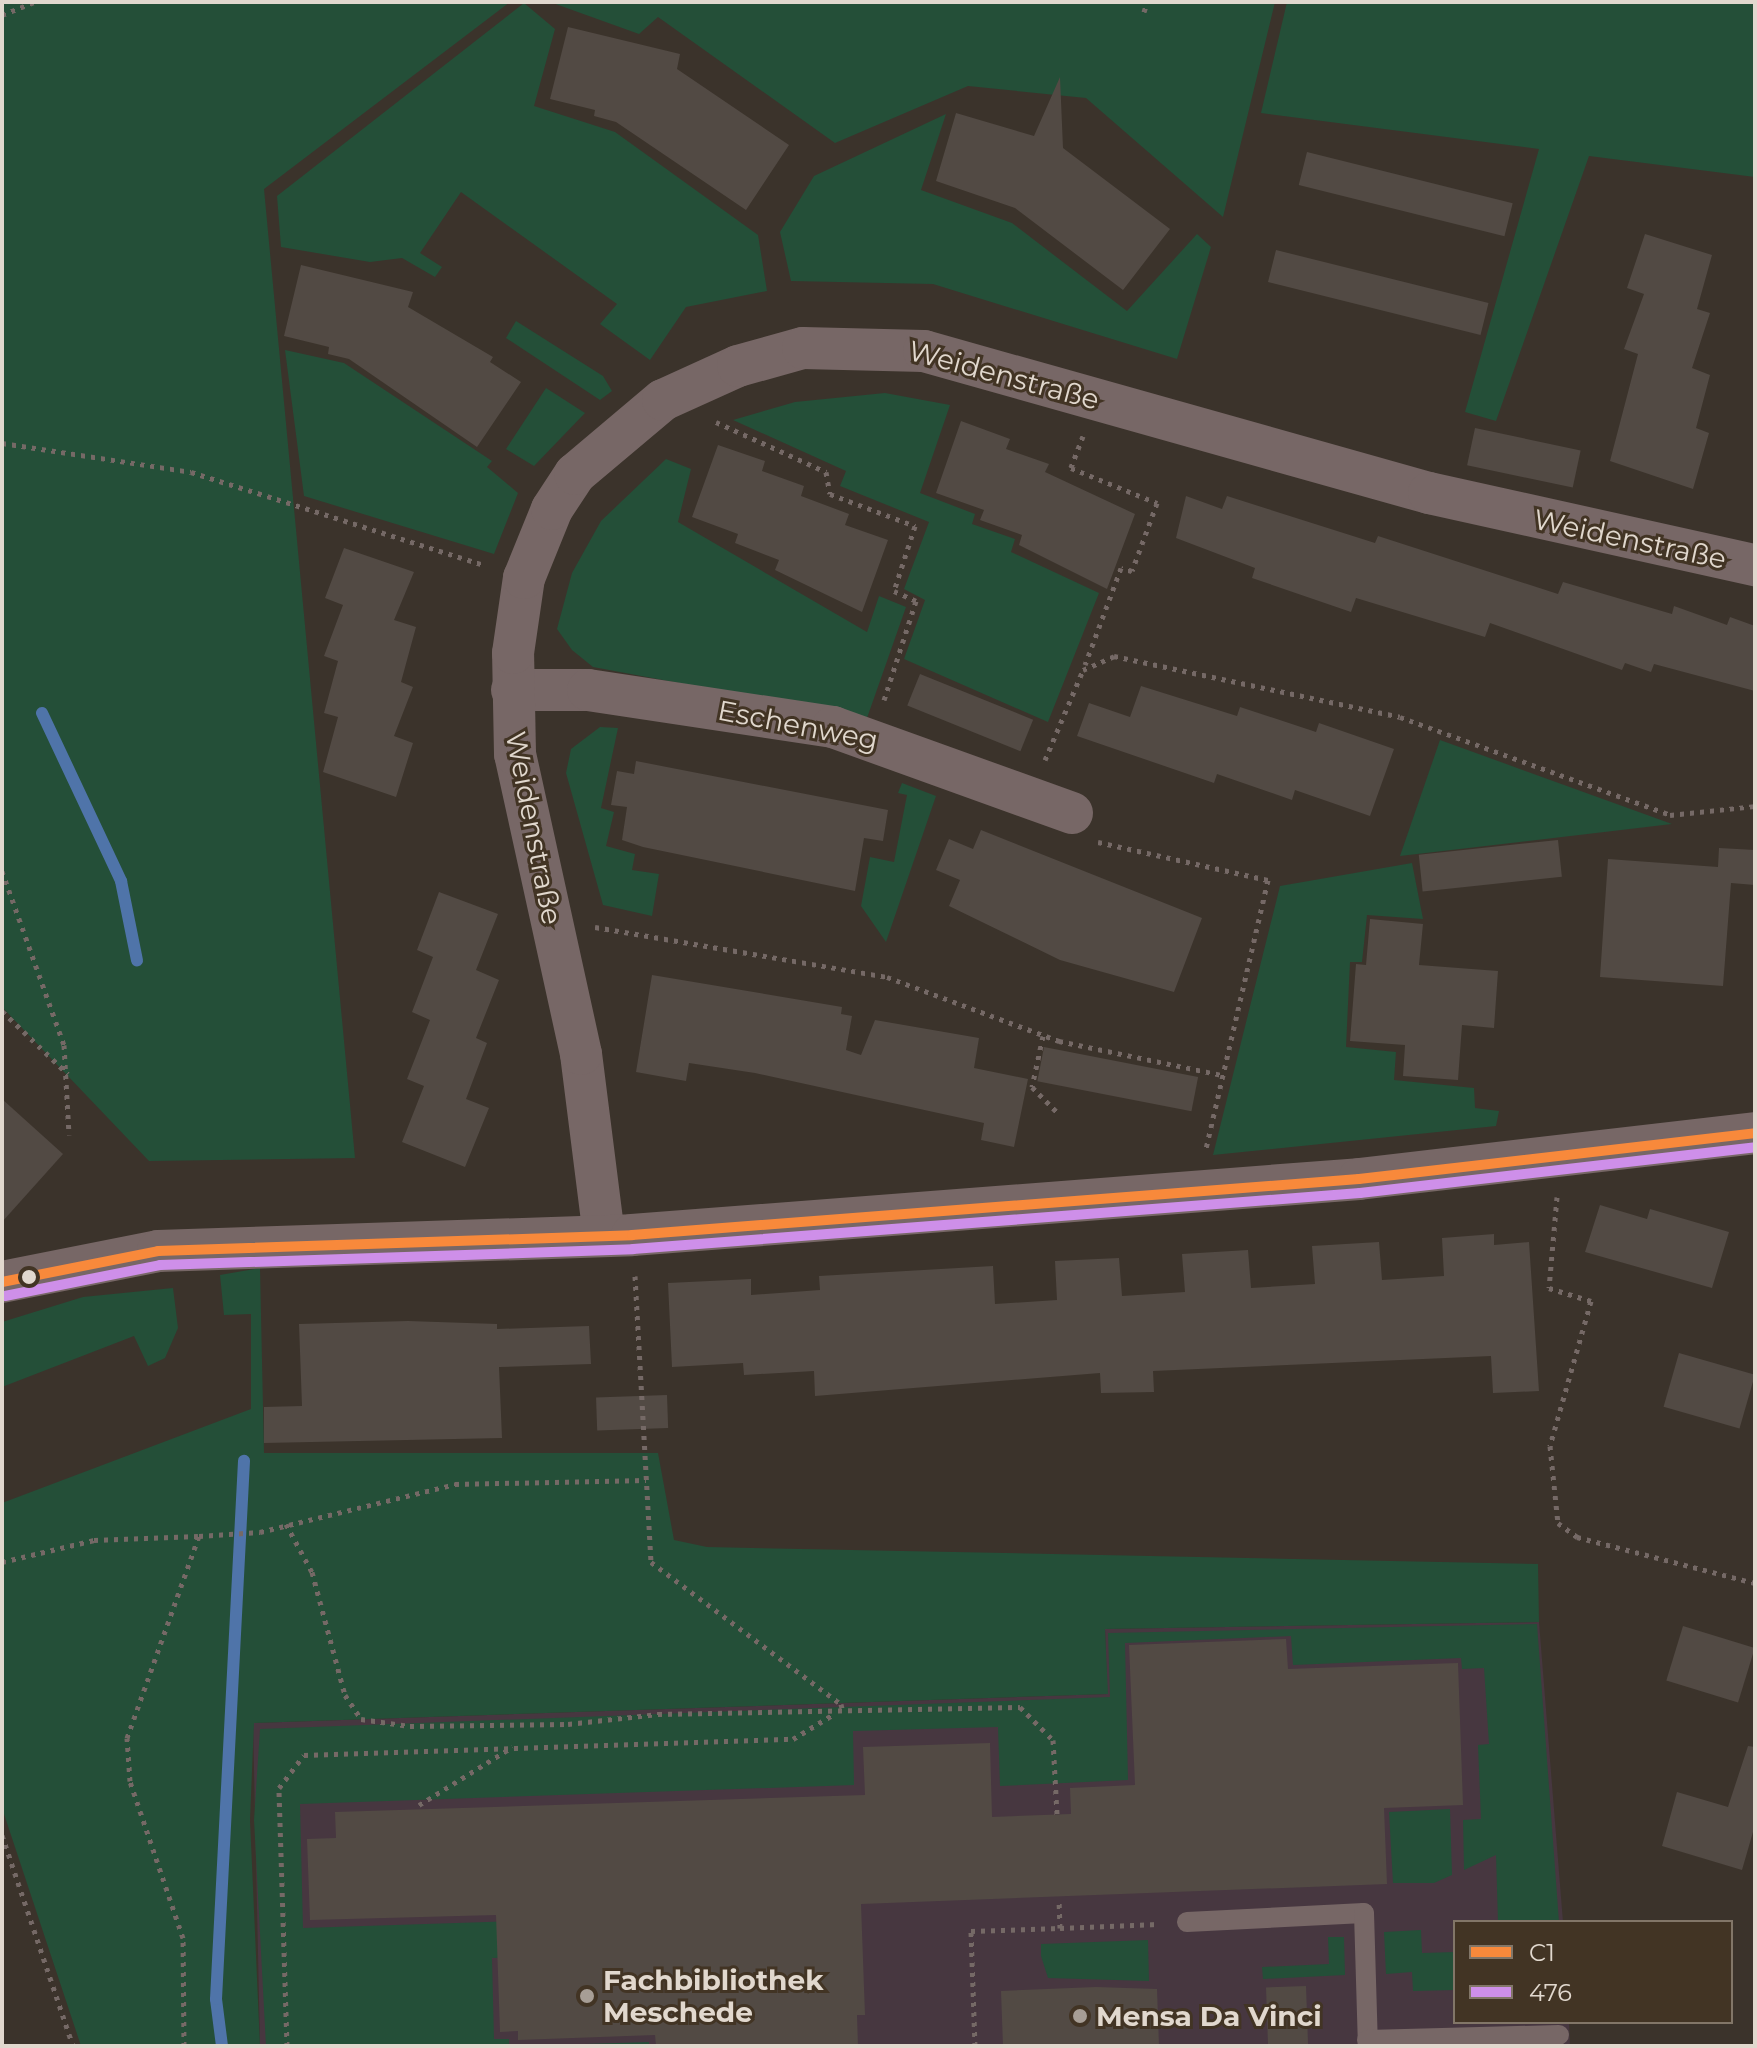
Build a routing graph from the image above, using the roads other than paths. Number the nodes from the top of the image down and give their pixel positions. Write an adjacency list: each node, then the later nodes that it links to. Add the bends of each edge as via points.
1 (1755, 565): 2 (street, Weidenstraße, via 1429,493 959,358 834,344 756,360 663,400 575,474 524,578)
2 (512, 690): 3 (street, Eschenweg, via 604,692 833,727 901,747); 5 (street, Weidenstraße, via 519,778)
3 (1072, 813)
4 (1755, 1133): 5 (street, via 1561,1156)
5 (618, 1236): 6 (street, via 158,1251)
6 (2, 1282)
7 (1187, 1922): 9 (lane, via 1364,1913)
8 (1559, 2035): 9 (lane)
9 (1367, 2043)

